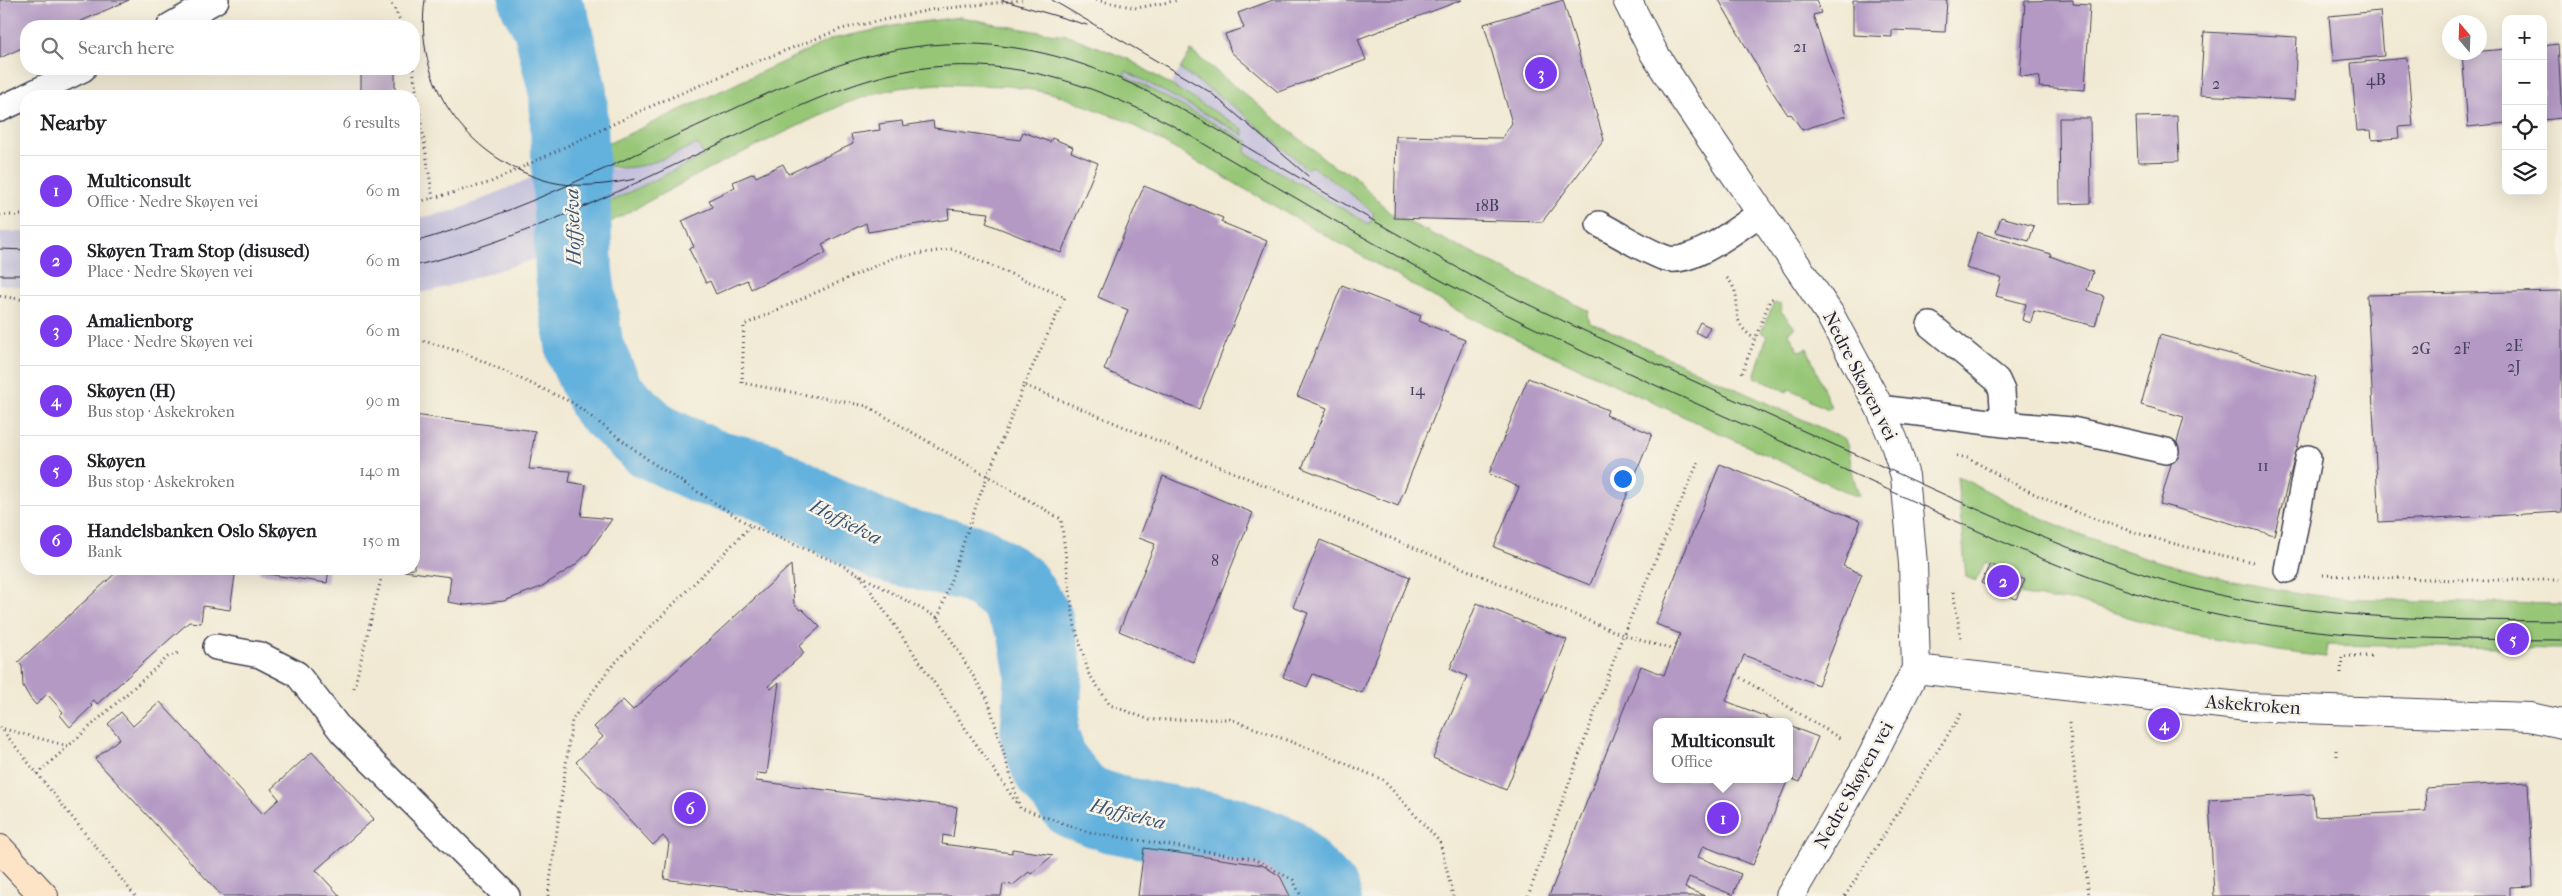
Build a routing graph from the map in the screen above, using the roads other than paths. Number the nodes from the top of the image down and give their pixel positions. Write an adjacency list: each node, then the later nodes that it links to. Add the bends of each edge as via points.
1 (216, 0): 3 (lane)
2 (1627, 0): 8 (street, Nedre Skøyen vei, via 1654,53)
3 (181, 20)
4 (70, 75): 5 (lane)
5 (39, 90)
6 (20, 99): 7 (lane)
7 (0, 109)
8 (1761, 213): 9 (lane, via 1699,252 1682,259 1666,258); 11 (street, Nedre Skøyen vei, via 1829,313)
9 (1599, 224)
10 (1930, 325): 12 (lane, via 1997,380 2002,391)
11 (1880, 408): 12 (lane); 17 (street, Nedre Skøyen vei, via 1905,476 1913,564)
12 (2004, 424): 13 (lane, via 2072,430)
13 (2166, 452)
14 (2308, 458): 15 (lane)
15 (2287, 570)
16 (216, 647): 21 (lane, via 260,655 297,674 343,733)
17 (1916, 669): 18 (street, Askekroken, via 2247,706 2530,718); 22 (street, Nedre Skøyen vei, via 1871,758)
18 (2562, 724)
19 (0, 849): 20 (street)
20 (44, 896)
21 (507, 896)
22 (1790, 896)

